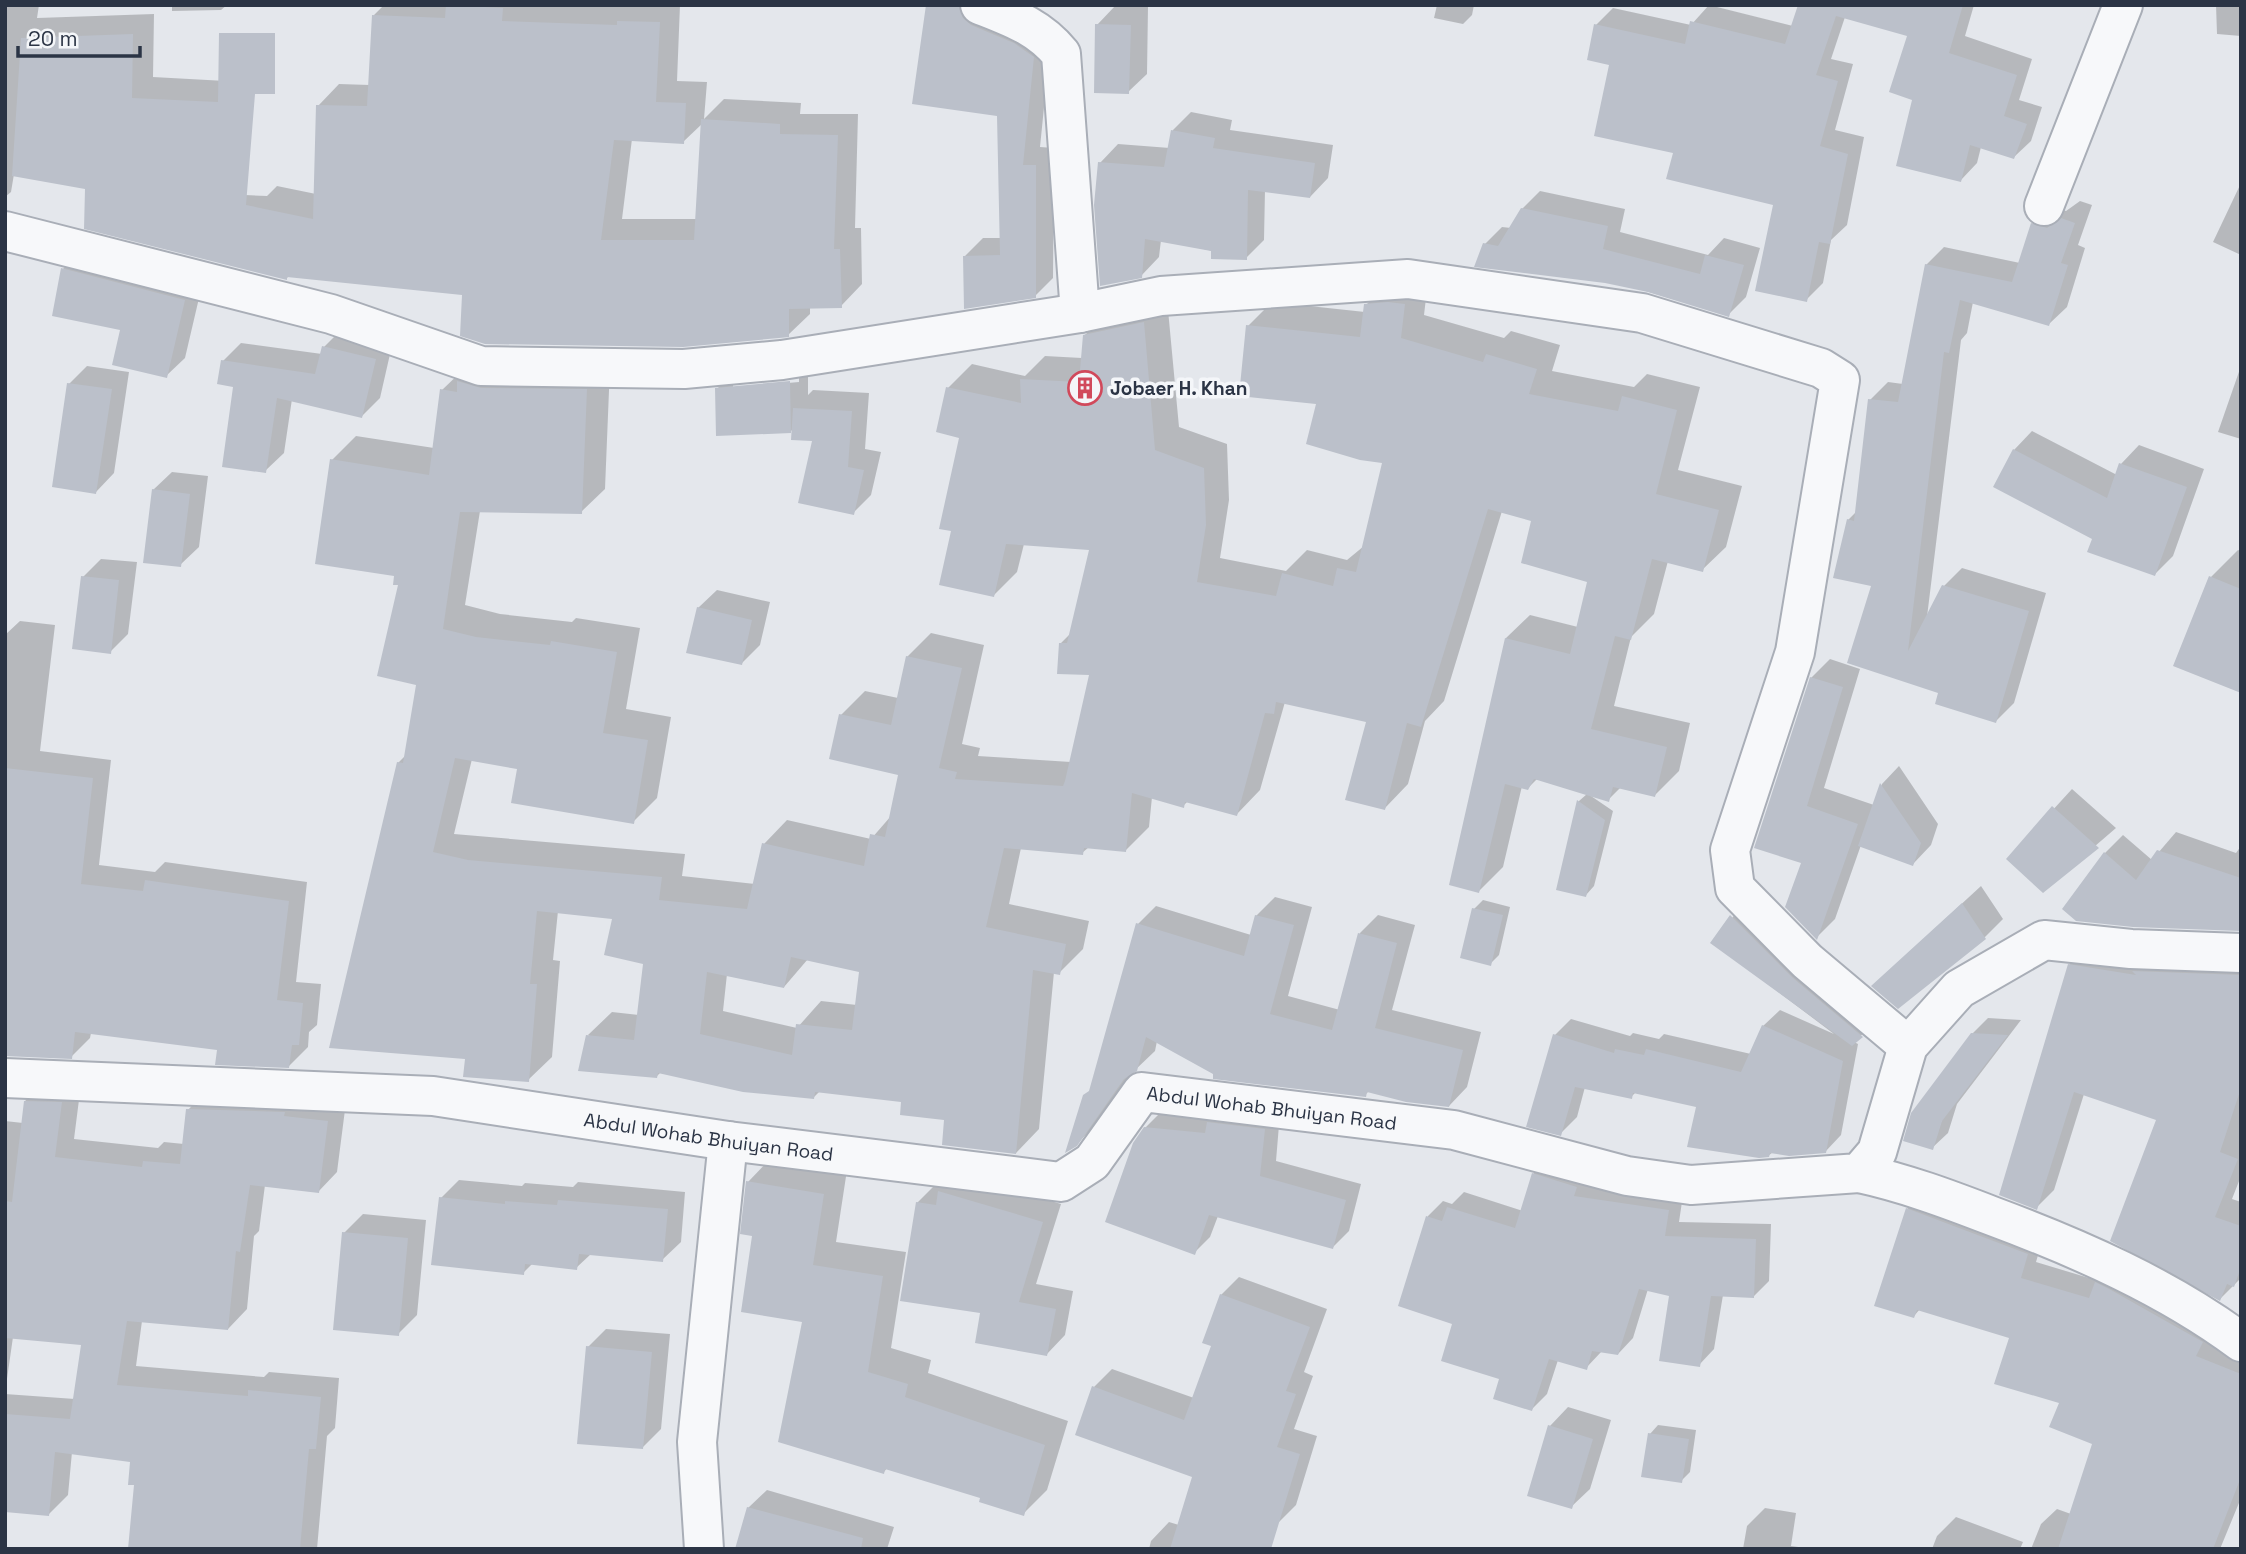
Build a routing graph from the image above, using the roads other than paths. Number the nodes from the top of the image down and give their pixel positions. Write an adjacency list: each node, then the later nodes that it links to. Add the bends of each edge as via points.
1 (981, 5): 5 (street, via 1030,25 1061,54)
2 (2123, 5): 3 (street)
3 (2044, 206)
4 (5, 231): 5 (street, via 331,314 481,366 684,369 782,360)
5 (1080, 313): 7 (street, via 1161,296 1408,279 1642,313 1791,357 1840,380 1795,652 1730,850 1735,888 1807,961)
6 (2241, 953): 7 (street, via 2044,940 1959,989)
7 (1908, 1046): 10 (street, via 1877,1152)
8 (5, 1078): 9 (street, Abdul Wohab Bhuiyan Road, via 433,1097)
9 (728, 1141): 10 (street, Abdul Wohab Bhuiyan Road, via 1061,1182 1092,1162 1142,1092 1454,1130 1627,1176 1691,1185); 12 (street, via 697,1442)
10 (1859, 1173): 11 (street, via 1903,1182 2071,1246 2213,1321)
11 (2241, 1342)
12 (704, 1549)

